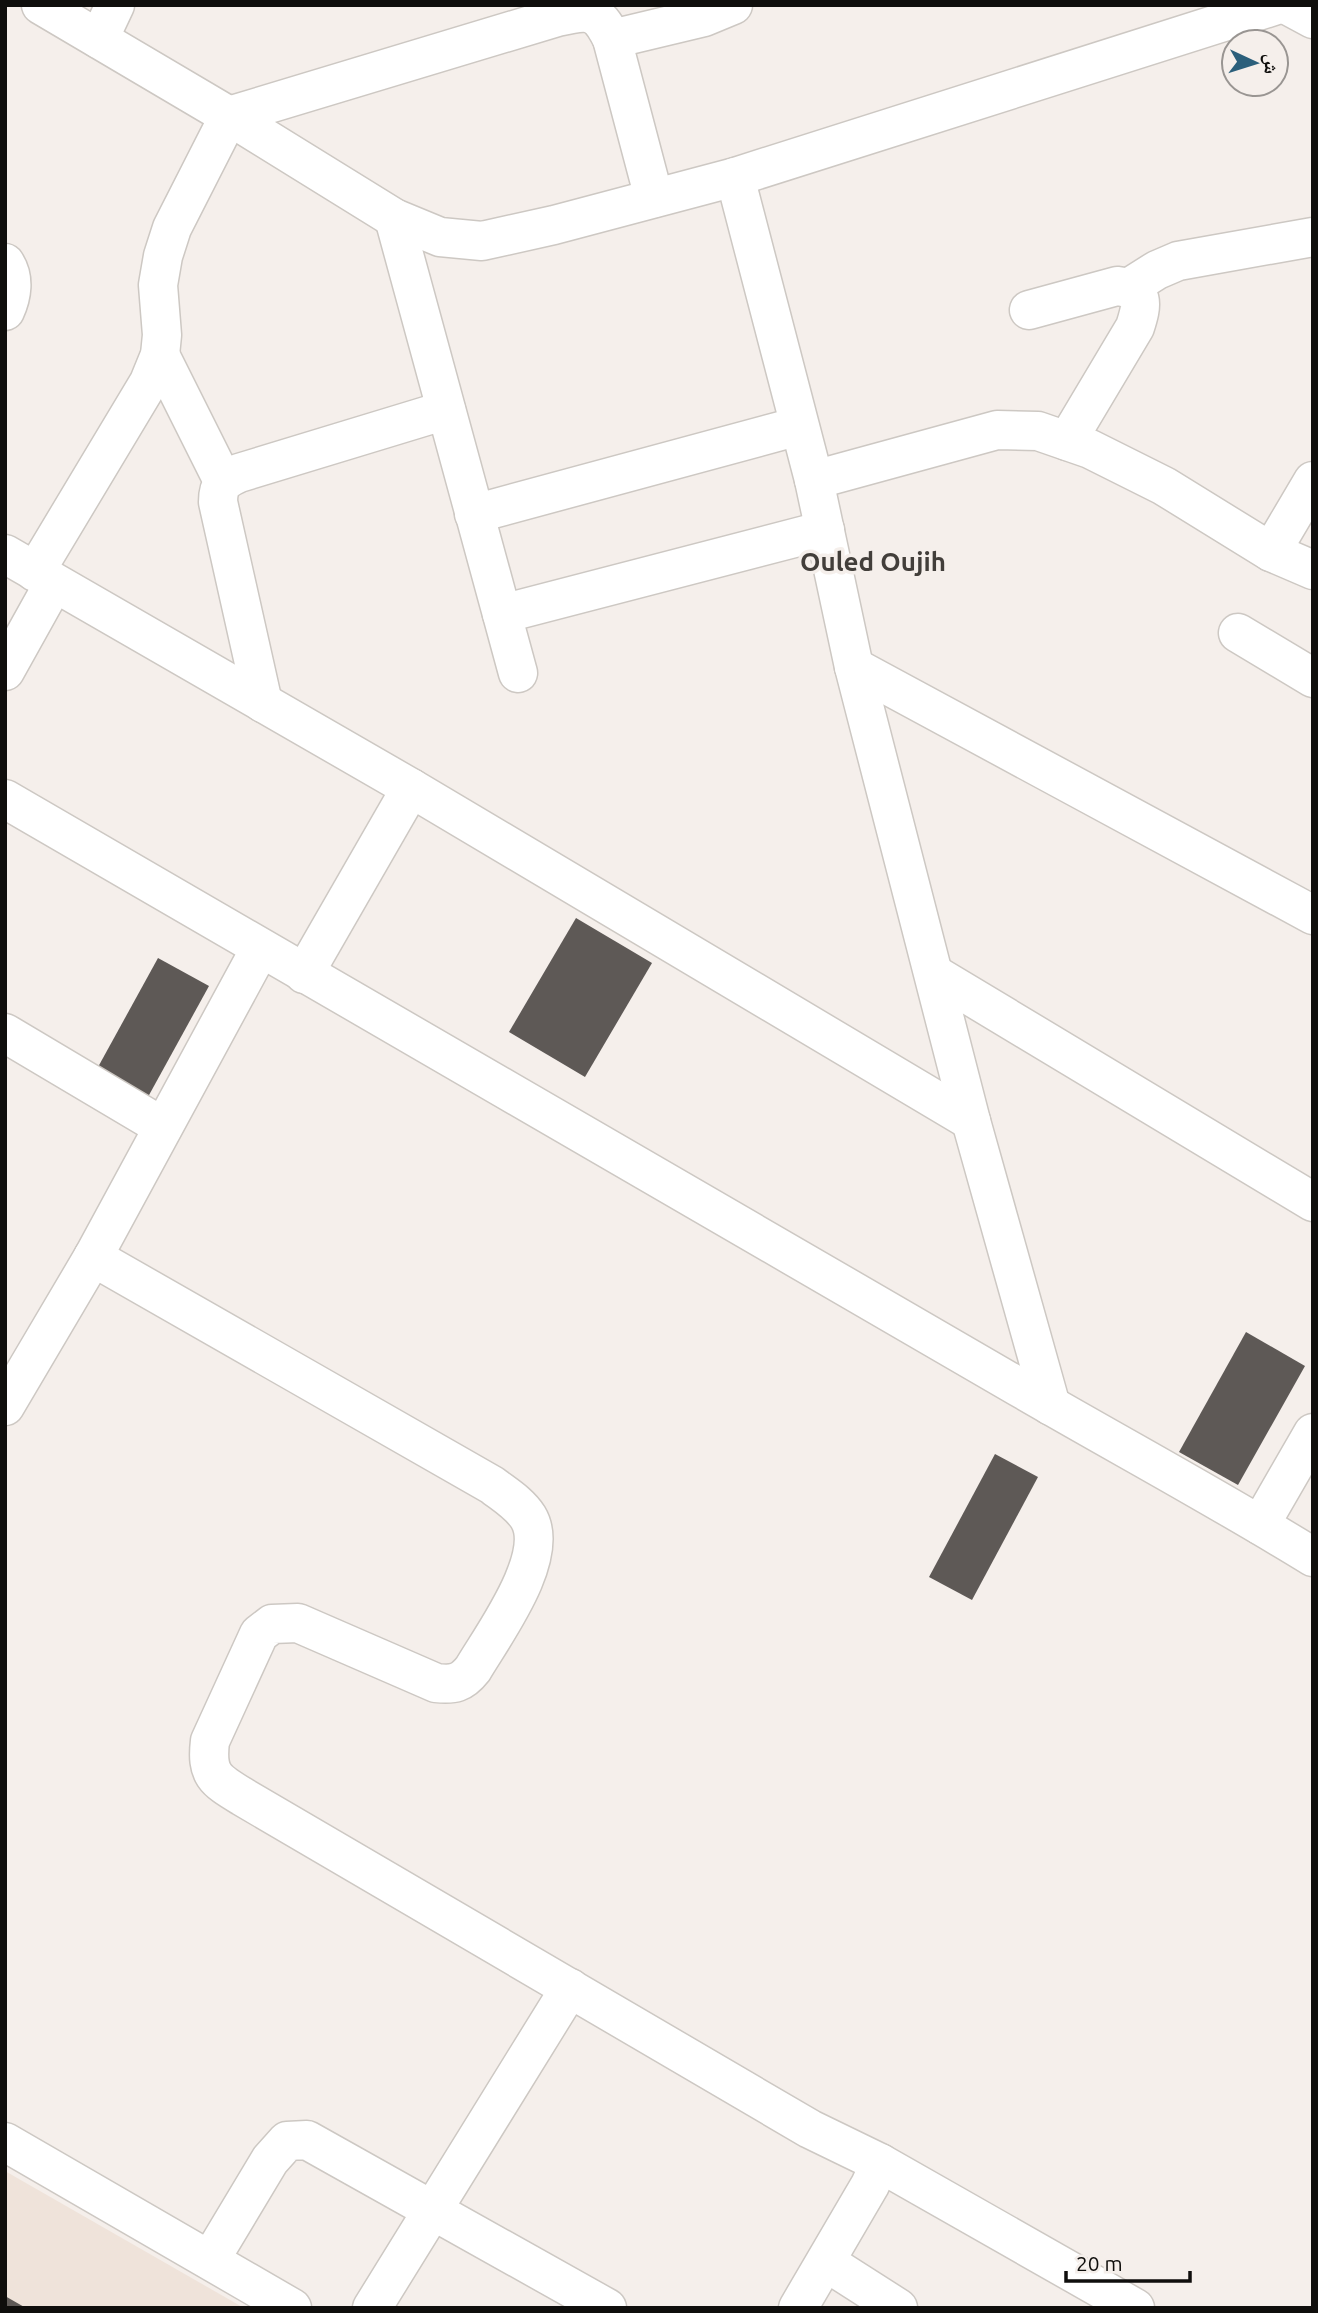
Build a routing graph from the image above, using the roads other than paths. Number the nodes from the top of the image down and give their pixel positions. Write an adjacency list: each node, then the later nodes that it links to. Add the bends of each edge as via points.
1 (41, 5): 8 (street)
2 (115, 5): 8 (street)
3 (733, 5): 7 (street, via 704,17)
4 (1277, 5): 10 (street)
5 (1287, 5): 6 (street)
6 (1313, 19)
7 (606, 23): 9 (street, via 590,13 557,17); 11 (street)
8 (99, 39): 9 (street)
9 (229, 116): 12 (street); 18 (street, via 172,228 163,256 158,285)
10 (735, 177): 11 (street); 20 (street)
11 (653, 198): 12 (street, via 482,241 440,237)
12 (394, 218): 19 (street)
13 (1313, 237): 15 (street, via 1178,261)
14 (5, 263): 17 (street, via 12,285)
15 (1130, 287): 16 (street, via 1102,289); 21 (street, via 1140,296 1135,327)
16 (1029, 310)
17 (5, 311)
18 (160, 355): 23 (street); 28 (street, via 149,382)
19 (446, 410): 23 (street); 25 (street)
20 (799, 426): 22 (street); 25 (street)
21 (1067, 441): 22 (street, via 1038,431 997,430); 27 (street, via 1164,486)
22 (814, 480): 26 (street)
23 (223, 481): 36 (street, via 218,502)
24 (1313, 481): 27 (street)
25 (474, 514): 30 (street)
26 (825, 530): 30 (street); 32 (street)
27 (1270, 552): 29 (street)
28 (32, 570): 33 (street); 36 (street)
29 (1313, 570)
30 (502, 614): 34 (street)
31 (1238, 632): 35 (street)
32 (854, 667): 39 (street); 42 (street)
33 (5, 671)
34 (518, 673)
35 (1313, 678)
36 (263, 703): 37 (street)
37 (411, 788): 41 (street); 44 (street)
38 (5, 799): 40 (street)
39 (1313, 915)
40 (260, 949): 41 (street); 45 (street)
41 (304, 974): 49 (street)
42 (934, 974): 44 (street); 46 (street)
43 (5, 1033): 45 (street)
44 (971, 1121): 49 (street)
45 (163, 1127): 47 (street)
46 (1313, 1202)
47 (93, 1258): 48 (street); 53 (street, via 492,1485 530,1519 534,1552 526,1577 464,1681 436,1683 298,1623 272,1624 259,1634 210,1741 208,1759 224,1785)
48 (5, 1406)
49 (1051, 1406): 51 (street)
50 (1313, 1433): 51 (street)
51 (1260, 1525): 52 (street)
52 (1313, 1557)
53 (570, 1988): 55 (street, via 810,2129); 56 (street)
54 (5, 2142): 57 (street)
55 (880, 2163): 58 (street); 64 (street)
56 (433, 2209): 57 (street, via 307,2140 288,2141 270,2160); 60 (street); 61 (street)
57 (210, 2260): 59 (street)
58 (826, 2262): 62 (street); 63 (street)
59 (292, 2308)
60 (372, 2308)
61 (607, 2308)
62 (798, 2308)
63 (898, 2308)
64 (1135, 2308)

